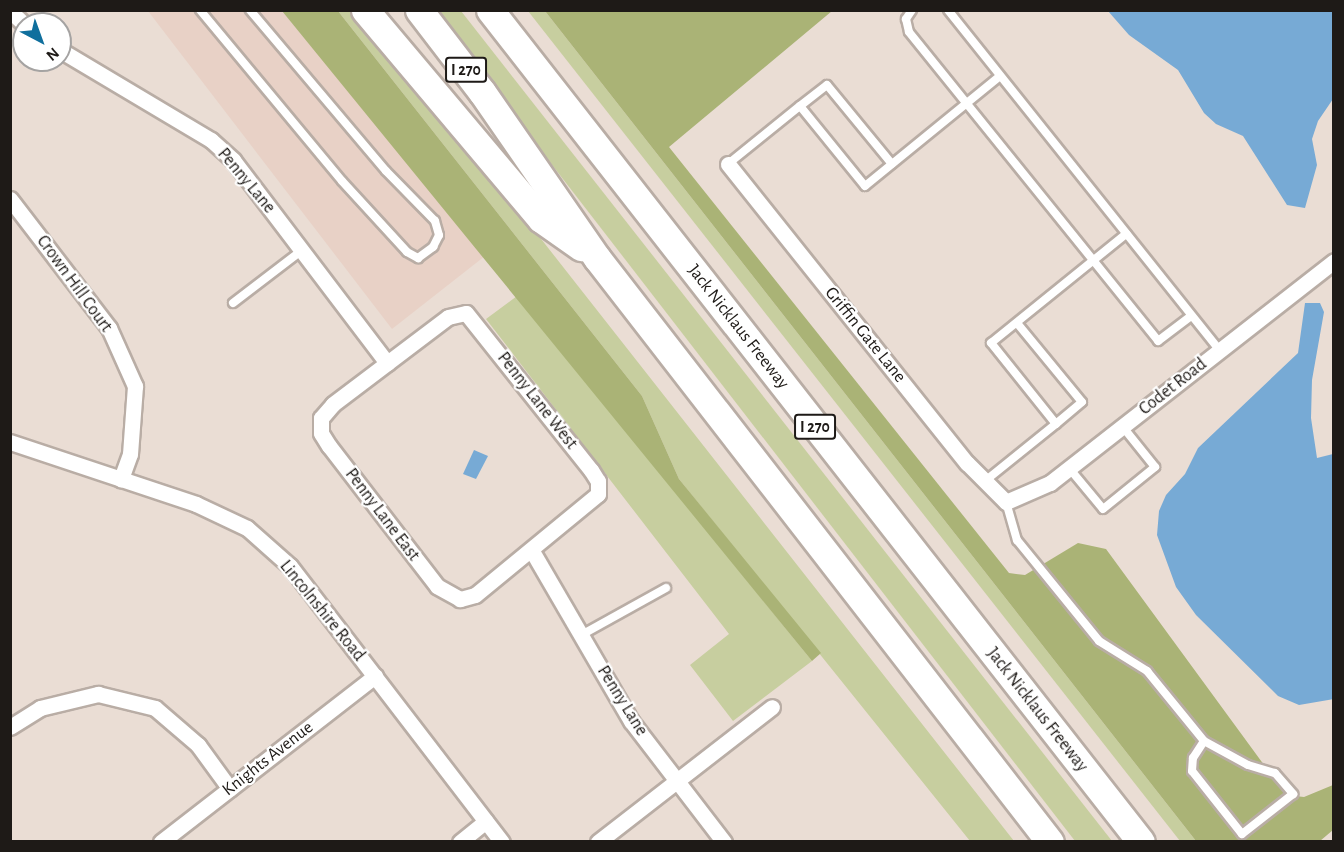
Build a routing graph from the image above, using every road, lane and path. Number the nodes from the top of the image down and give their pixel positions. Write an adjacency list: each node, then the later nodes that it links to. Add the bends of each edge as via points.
1 (200, 10): 2 (lane, via 342,181 407,252 418,258 434,247 439,235 435,221 386,171)
2 (250, 10)
3 (365, 10): 19 (highway, via 541,219)
4 (389, 10): 13 (highway, via 462,100)
5 (419, 10): 13 (highway, I 270, via 482,92)
6 (490, 10): 50 (highway, Jack Nicklaus Freeway / I 270)
7 (912, 10): 11 (lane, via 906,19 909,32)
8 (948, 10): 10 (lane)
9 (72, 57): 18 (street, Penny Lane, via 211,140 233,160)
10 (1000, 75): 11 (lane); 17 (lane)
11 (967, 103): 15 (lane); 20 (lane)
12 (800, 106): 14 (lane); 15 (lane, via 827,85); 15 (lane, via 865,186)
13 (507, 133): 19 (highway, I 270)
14 (728, 164): 32 (street, Griffin Gate Lane)
15 (892, 164)
16 (10, 199): 31 (street, Crown Hill Court, via 108,328 135,386 130,454)
17 (1126, 234): 20 (lane); 23 (lane)
18 (301, 250): 22 (lane); 26 (street, Penny Lane)
19 (597, 258): 49 (highway, I 270)
20 (1093, 261): 23 (lane, via 1158,341); 24 (lane)
21 (1334, 261): 25 (street, Codet Road)
22 (232, 303)
23 (1191, 315): 25 (lane)
24 (1017, 323): 27 (lane, via 992,343); 27 (lane, via 1082,402)
25 (1220, 351): 28 (street, Codet Road)
26 (387, 363): 34 (street, Penny Lane East, via 321,418 321,433 329,446 441,590 460,599 475,595); 34 (street, Penny Lane West, via 448,317 466,313 591,471 598,481 598,494)
27 (1056, 424): 32 (lane)
28 (1123, 427): 30 (street, Codet Road); 30 (lane, via 1155,467 1103,509)
29 (10, 442): 31 (street, Lincolnshire Road)
30 (1069, 468): 33 (street, Codet Road, via 1050,483)
31 (121, 479): 37 (street, Lincolnshire Road, via 196,504 247,528 290,566)
32 (985, 481): 33 (street, Griffin Gate Lane)
33 (1006, 502): 40 (lane, via 1017,540 1099,641 1147,671)
34 (532, 551): 36 (street, Penny Lane)
35 (666, 588): 36 (lane)
36 (583, 634): 41 (street, Penny Lane, via 631,721)
37 (375, 676): 42 (street, Knights Avenue); 43 (street, Lincolnshire Road)
38 (772, 707): 41 (street)
39 (10, 727): 42 (street, via 40,708 98,694 154,708 198,745)
40 (1204, 741): 40 (lane, via 1248,765 1275,773 1293,794 1242,834 1192,771 1192,758)
41 (676, 779): 47 (street); 48 (street, Penny Lane)
42 (230, 789): 44 (street, Knights Avenue)
43 (486, 821): 45 (street); 46 (street, Lincolnshire Road)
44 (161, 842)
45 (460, 842)
46 (502, 842)
47 (598, 842)
48 (724, 842)
49 (1050, 842)
50 (1141, 842)

